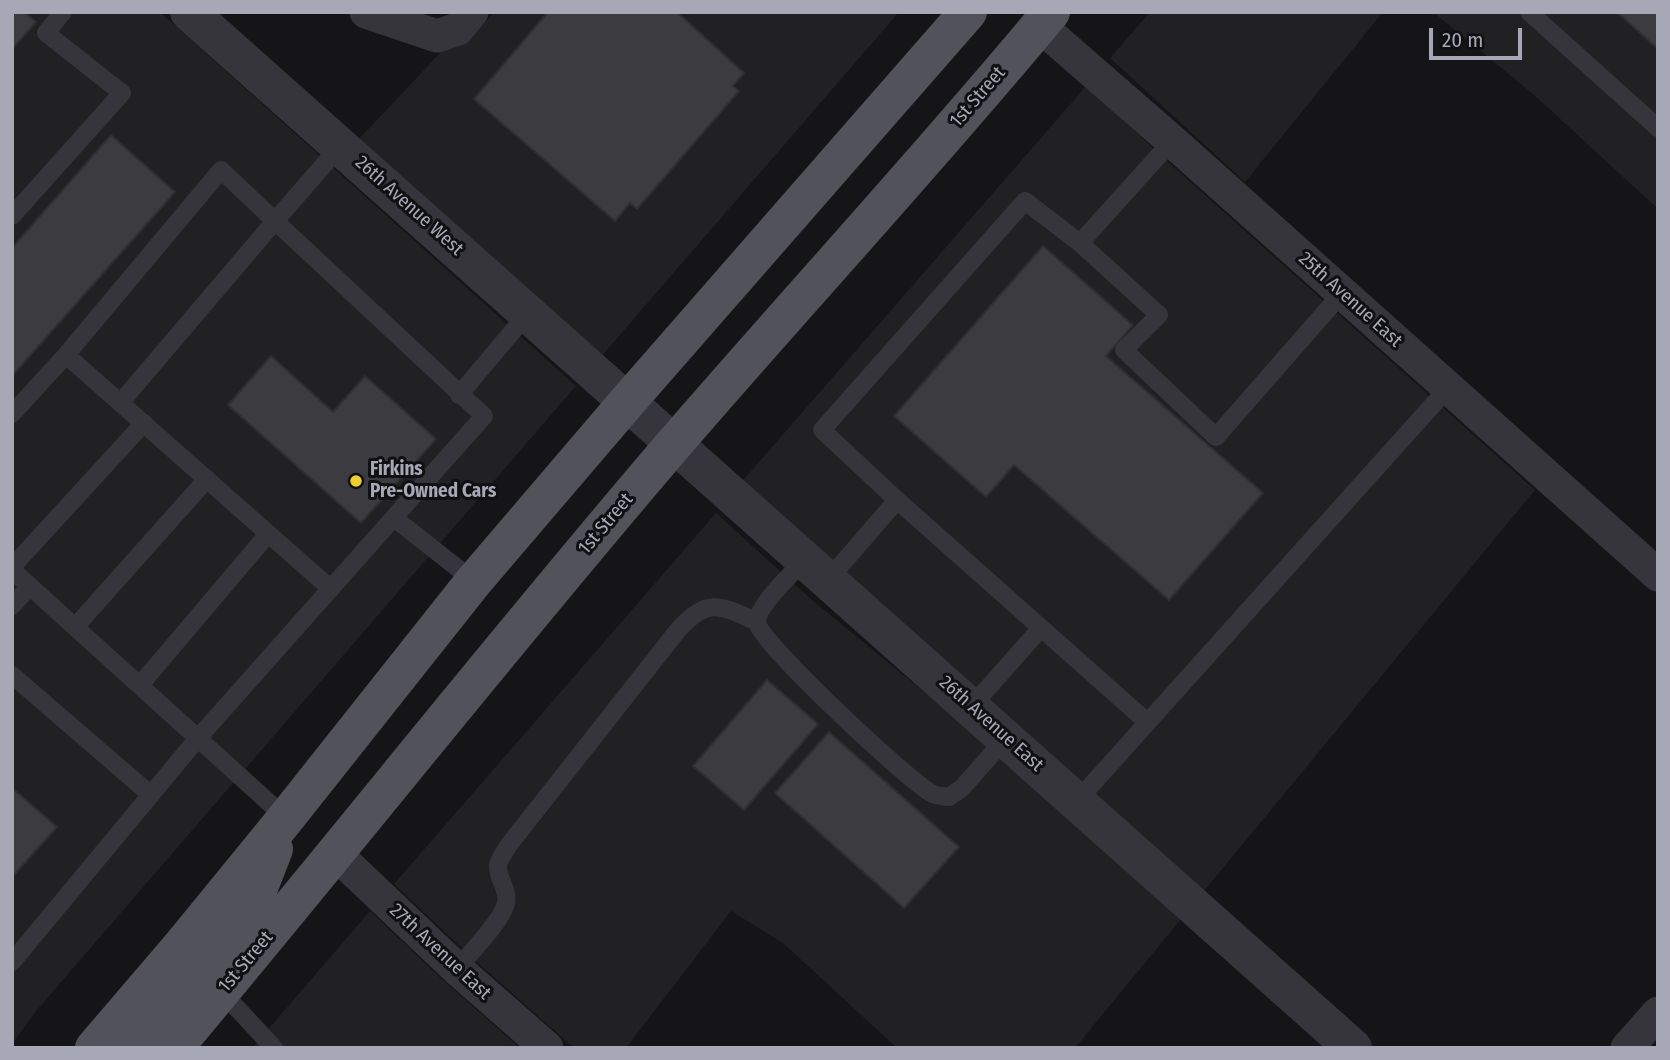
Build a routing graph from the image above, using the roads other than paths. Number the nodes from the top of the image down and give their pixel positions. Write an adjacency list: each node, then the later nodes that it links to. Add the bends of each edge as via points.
1 (63, 12): 11 (lane, via 46,33 122,93)
2 (189, 12): 10 (street, 26th Avenue West)
3 (366, 12): 4 (street, via 437,36 458,29)
4 (472, 12)
5 (968, 12): 20 (main road)
6 (1529, 12): 8 (lane)
7 (1045, 19): 9 (street, 25th Avenue East); 23 (main road, 1st Street)
8 (1658, 128)
9 (1171, 141): 13 (lane); 14 (street, 25th Avenue East)
10 (341, 145): 12 (lane); 15 (street, 26th Avenue West)
11 (12, 216)
12 (275, 222): 16 (lane, via 221,170); 18 (lane); 19 (lane)
13 (1080, 243): 14 (lane, via 1159,315 1124,349 1216,437); 25 (lane, via 1025,201 822,430)
14 (1342, 293): 17 (street, 25th Avenue East)
15 (528, 313): 18 (lane); 20 (street, 26th Avenue West)
16 (66, 355): 19 (lane); 21 (lane)
17 (1448, 388): 30 (street, 25th Avenue East); 41 (lane)
18 (459, 395): 26 (lane, via 484,416)
19 (121, 402): 22 (lane)
20 (627, 402): 23 (street, 26th Avenue East); 31 (main road)
21 (12, 414)
22 (144, 423): 24 (lane); 28 (lane)
23 (674, 444): 29 (street, 26th Avenue East); 47 (main road, 1st Street)
24 (207, 479): 27 (lane); 36 (lane)
25 (897, 500): 29 (lane); 37 (lane)
26 (394, 518): 31 (lane); 33 (lane)
27 (268, 534): 33 (lane); 39 (lane)
28 (12, 568): 32 (lane)
29 (816, 570): 35 (lane, via 762,608); 40 (street, 26th Avenue East)
30 (1658, 575)
31 (474, 581): 46 (main road)
32 (30, 586): 34 (lane); 36 (lane)
33 (331, 589): 42 (lane)
34 (12, 606)
35 (757, 622): 43 (lane, via 761,634 796,672 934,794 949,797 962,788); 49 (lane, via 718,605 692,615 508,846 498,863 507,902 498,920)
36 (75, 627): 39 (lane)
37 (1041, 628): 40 (lane); 41 (lane)
38 (12, 675): 44 (lane)
39 (140, 685): 42 (lane)
40 (971, 707): 43 (street, 26th Avenue East)
41 (1146, 721): 45 (lane)
42 (198, 738): 44 (lane); 46 (lane)
43 (1006, 738): 45 (street, 26th Avenue East)
44 (151, 795): 48 (lane)
45 (1077, 801): 57 (street, 26th Avenue East)
46 (286, 818): 52 (main road); 53 (main road, via 253,903)
47 (336, 854): 49 (street, 27th Avenue East); 50 (main road, 1st Street)
48 (12, 962)
49 (457, 969): 56 (street, 27th Avenue East)
50 (222, 991): 54 (main road, 1st Street); 55 (lane)
51 (1658, 1013): 58 (street)
52 (94, 1048)
53 (133, 1048)
54 (174, 1048)
55 (274, 1048)
56 (547, 1048)
57 (1353, 1048)
58 (1627, 1048)

